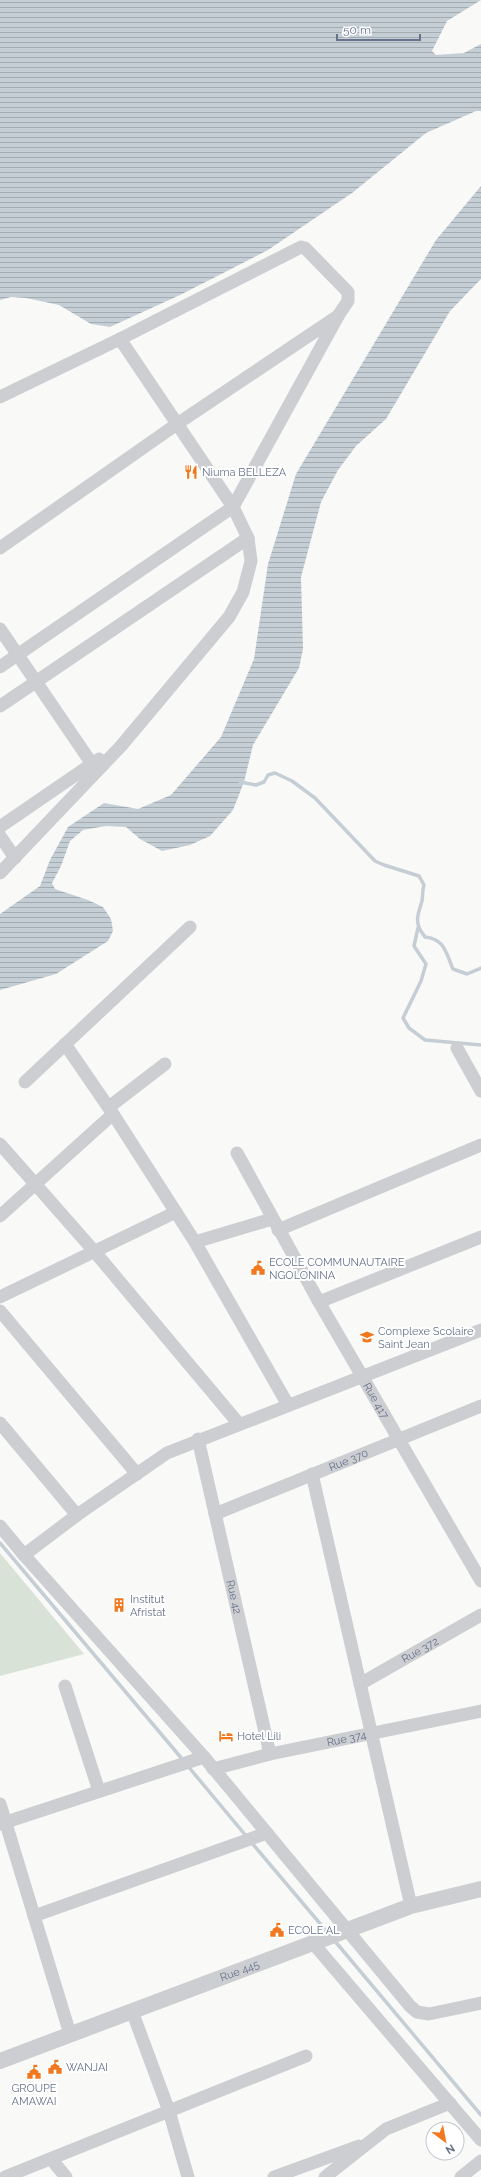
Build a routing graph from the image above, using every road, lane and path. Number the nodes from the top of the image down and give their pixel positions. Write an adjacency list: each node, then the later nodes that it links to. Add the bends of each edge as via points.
1 (338, 316): 2 (street, via 348,301 348,292 305,248 301,247); 4 (street); 5 (street)
2 (120, 339): 3 (street); 4 (street)
3 (0, 396)
4 (177, 424): 5 (street); 7 (street)
5 (233, 507): 6 (street); 9 (street)
6 (248, 538): 11 (street); 13 (street, via 251,561 243,592 229,617)
7 (0, 548)
8 (0, 629): 9 (street)
9 (18, 655): 10 (street); 11 (street)
10 (0, 667)
11 (36, 682): 12 (street); 14 (street)
12 (0, 706)
13 (126, 740): 14 (street); 17 (street)
14 (92, 764): 15 (street)
15 (0, 827)
16 (0, 836): 17 (street)
17 (15, 858): 18 (street)
18 (0, 873)
19 (190, 927): 20 (street)
20 (65, 1044): 23 (street); 25 (street)
21 (457, 1048): 24 (street)
22 (165, 1064): 25 (street)
23 (25, 1082)
24 (481, 1091)
25 (111, 1110): 29 (street); 30 (street)
26 (0, 1144): 29 (street)
27 (481, 1145): 32 (street)
28 (237, 1153): 32 (street, Rue 417)
29 (35, 1184): 31 (street); 35 (street)
30 (176, 1212): 34 (street); 35 (street)
31 (0, 1216)
32 (275, 1224): 34 (street); 37 (street, Rue 417)
33 (481, 1237): 37 (street)
34 (194, 1242): 41 (street)
35 (94, 1251): 36 (street); 44 (street)
36 (0, 1297)
37 (319, 1302): 40 (street, Rue 417)
38 (0, 1311): 47 (street)
39 (481, 1330): 40 (street)
40 (362, 1376): 41 (street); 46 (street, Rue 417)
41 (288, 1405): 44 (street)
42 (481, 1406): 46 (street, Rue 370)
43 (0, 1423): 50 (street)
44 (238, 1424): 45 (street)
45 (198, 1439): 47 (street, via 167,1453); 49 (street, Rue 42)
46 (399, 1439): 48 (street, Rue 370); 53 (street, Rue 417)
47 (138, 1474): 50 (street)
48 (312, 1474): 49 (street, Rue 370); 55 (street)
49 (216, 1514): 59 (street, Rue 42)
50 (77, 1515): 52 (street)
51 (0, 1526): 52 (street)
52 (24, 1555): 60 (street)
53 (481, 1581)
54 (481, 1615): 55 (street, Rue 372)
55 (360, 1684): 58 (street)
56 (65, 1686): 62 (street)
57 (481, 1711): 58 (street, Rue 374)
58 (371, 1734): 59 (street, Rue 374); 67 (street)
59 (270, 1754): 61 (street, Rue 374)
60 (204, 1757): 61 (street); 62 (street)
61 (213, 1769): 65 (street)
62 (99, 1791): 64 (street)
63 (0, 1804): 64 (street)
64 (3, 1823): 68 (street)
65 (267, 1833): 68 (street); 69 (street)
66 (481, 1889): 67 (street, Rue 445)
67 (411, 1906): 69 (street, Rue 445)
68 (34, 1916): 73 (street)
69 (342, 1931): 70 (street, Rue 445); 71 (street, via 417,2012 429,2014)
70 (314, 1941): 72 (street, Rue 445); 76 (street)
71 (481, 2003)
72 (132, 2011): 73 (street, Rue 445); 77 (street)
73 (70, 2034): 75 (street, Rue 445)
74 (306, 2056): 77 (street)
75 (0, 2061)
76 (450, 2103): 78 (street); 79 (street, via 386,2129)
77 (169, 2111): 80 (street); 84 (street)
78 (481, 2140)
79 (370, 2142): 85 (street); 86 (street)
80 (51, 2158): 82 (street); 83 (street)
81 (481, 2161): 87 (street)
82 (5, 2177)
83 (66, 2177)
84 (188, 2177)
85 (274, 2177)
86 (326, 2177)
87 (461, 2177)

